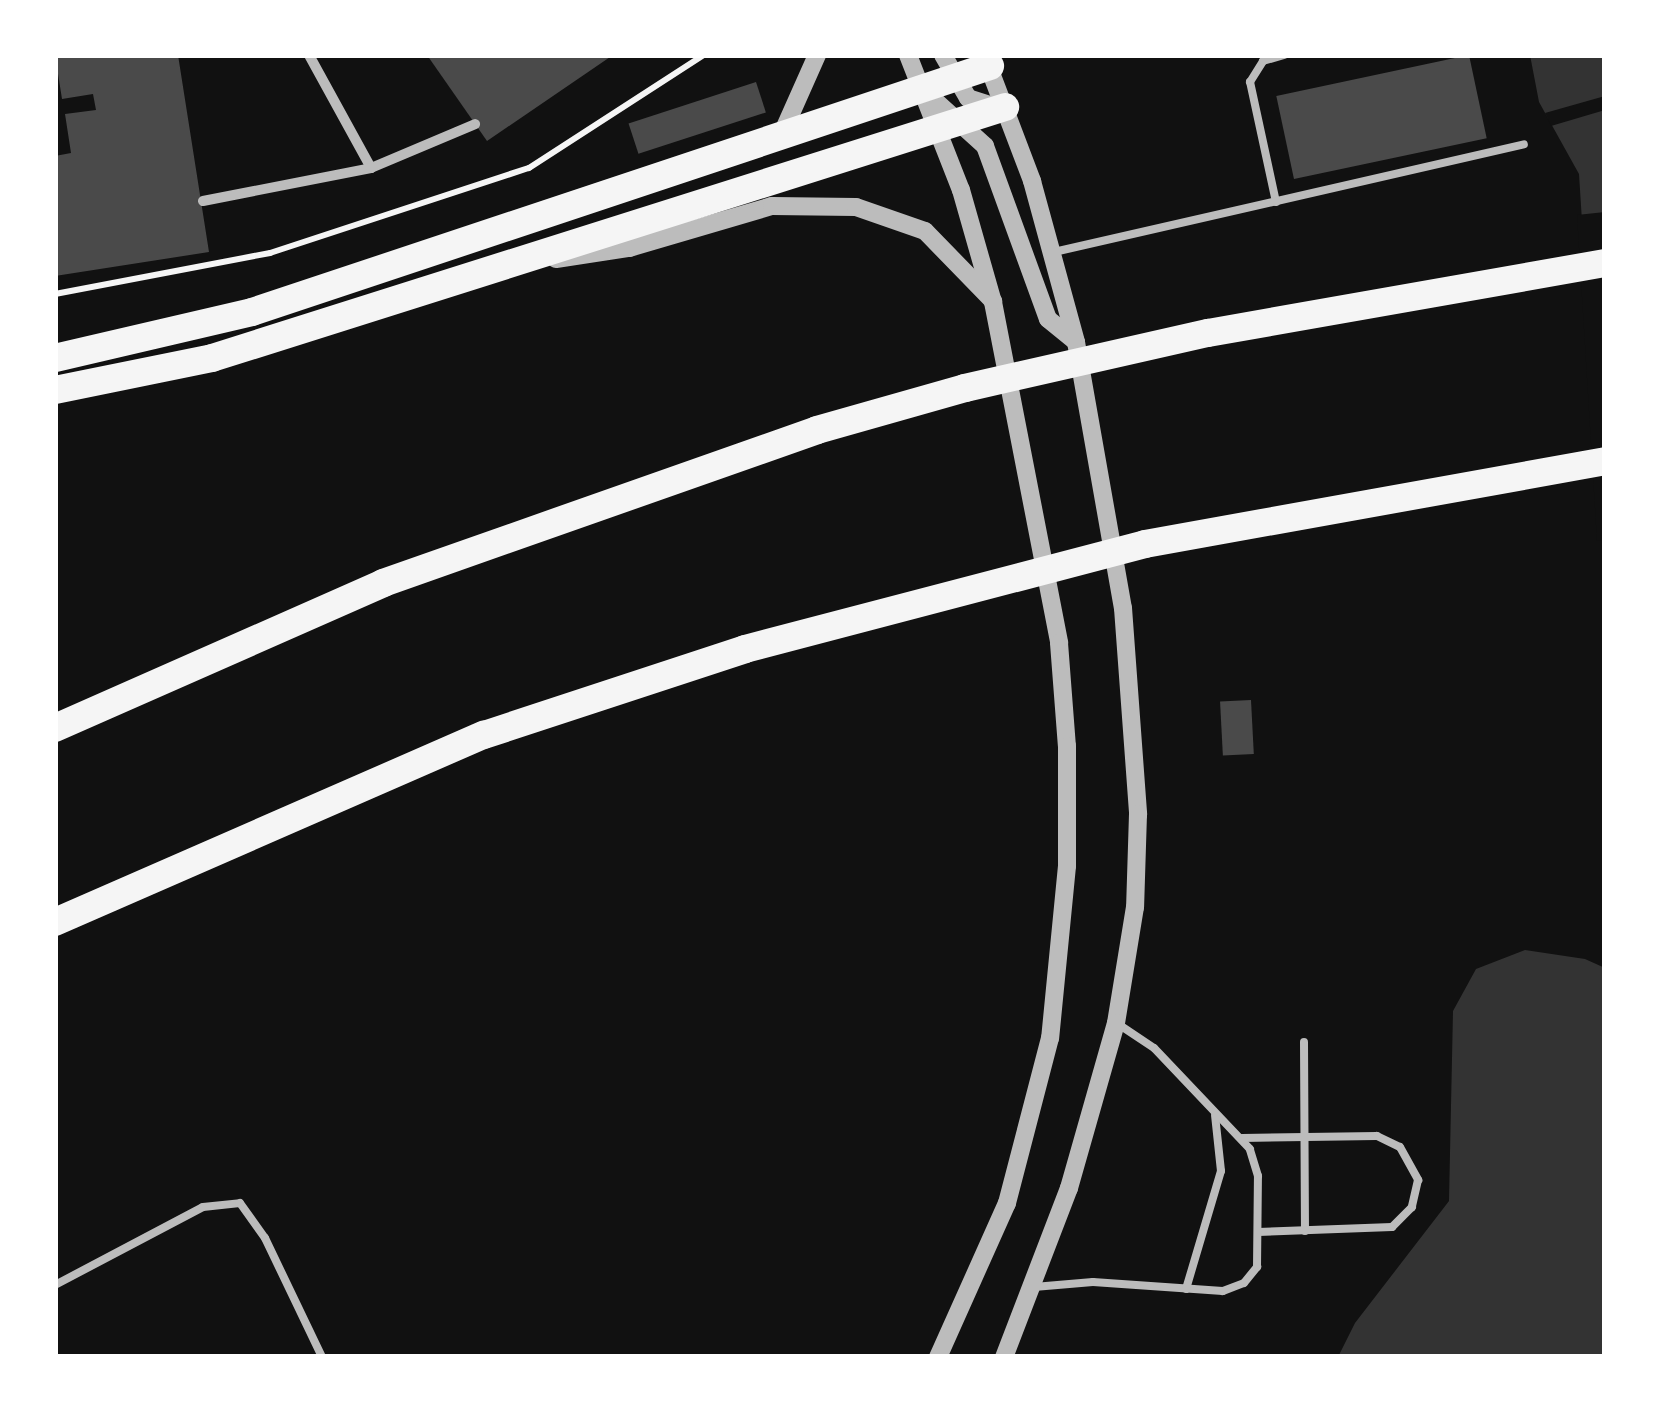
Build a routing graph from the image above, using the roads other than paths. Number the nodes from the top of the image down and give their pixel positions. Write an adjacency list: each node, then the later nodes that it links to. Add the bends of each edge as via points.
1 (309, 55): 13 (street)
2 (816, 55): 11 (street)
3 (908, 55): 7 (street)
4 (1284, 55): 15 (lane, via 1263,61 1250,82)
5 (987, 60): 6 (highway); 8 (street)
6 (948, 67): 7 (highway); 8 (street, via 978,104)
7 (922, 89): 9 (street); 9 (street); 11 (highway)
8 (1005, 107): 9 (highway); 16 (street)
9 (950, 122): 17 (highway); 19 (street); 20 (street, via 1000,177 1048,319)
10 (475, 124): 13 (street)
11 (781, 136): 21 (highway, via 252,312)
12 (1524, 144): 15 (lane)
13 (372, 168): 14 (street)
14 (202, 201)
15 (1276, 202): 16 (lane)
16 (1054, 252): 20 (street)
17 (511, 262): 19 (street, via 629,248 772,206 828,204 885,212 925,231); 22 (highway, via 212,358)
18 (1605, 263): 24 (highway, via 1330,308 965,388 526,528)
19 (993, 302): 37 (street, via 1060,642 1066,866 1050,1038 1025,1149 986,1256)
20 (1076, 342): 26 (street, via 1123,608 1134,743 1136,890)
21 (55, 358)
22 (55, 390)
23 (1605, 461): 25 (highway, via 1284,514 1007,576 745,649 484,734)
24 (57, 725)
25 (55, 922)
26 (1116, 1022): 28 (lane, via 1154,1048); 34 (street)
27 (1304, 1042): 30 (lane)
28 (1215, 1114): 29 (lane); 35 (lane, via 1220,1171)
29 (1242, 1138): 30 (lane); 31 (lane, via 1258,1176)
30 (1304, 1138): 32 (lane); 32 (lane, via 1389,1140 1409,1156 1418,1180 1412,1207 1392,1227)
31 (1258, 1232): 32 (lane); 35 (lane, via 1257,1267 1244,1284 1224,1291)
32 (1305, 1232)
33 (55, 1284): 36 (lane, via 203,1207 240,1204 265,1238)
34 (1034, 1287): 35 (lane, via 1093,1282); 38 (street)
35 (1186, 1289)
36 (322, 1357)
37 (938, 1357)
38 (1004, 1357)

